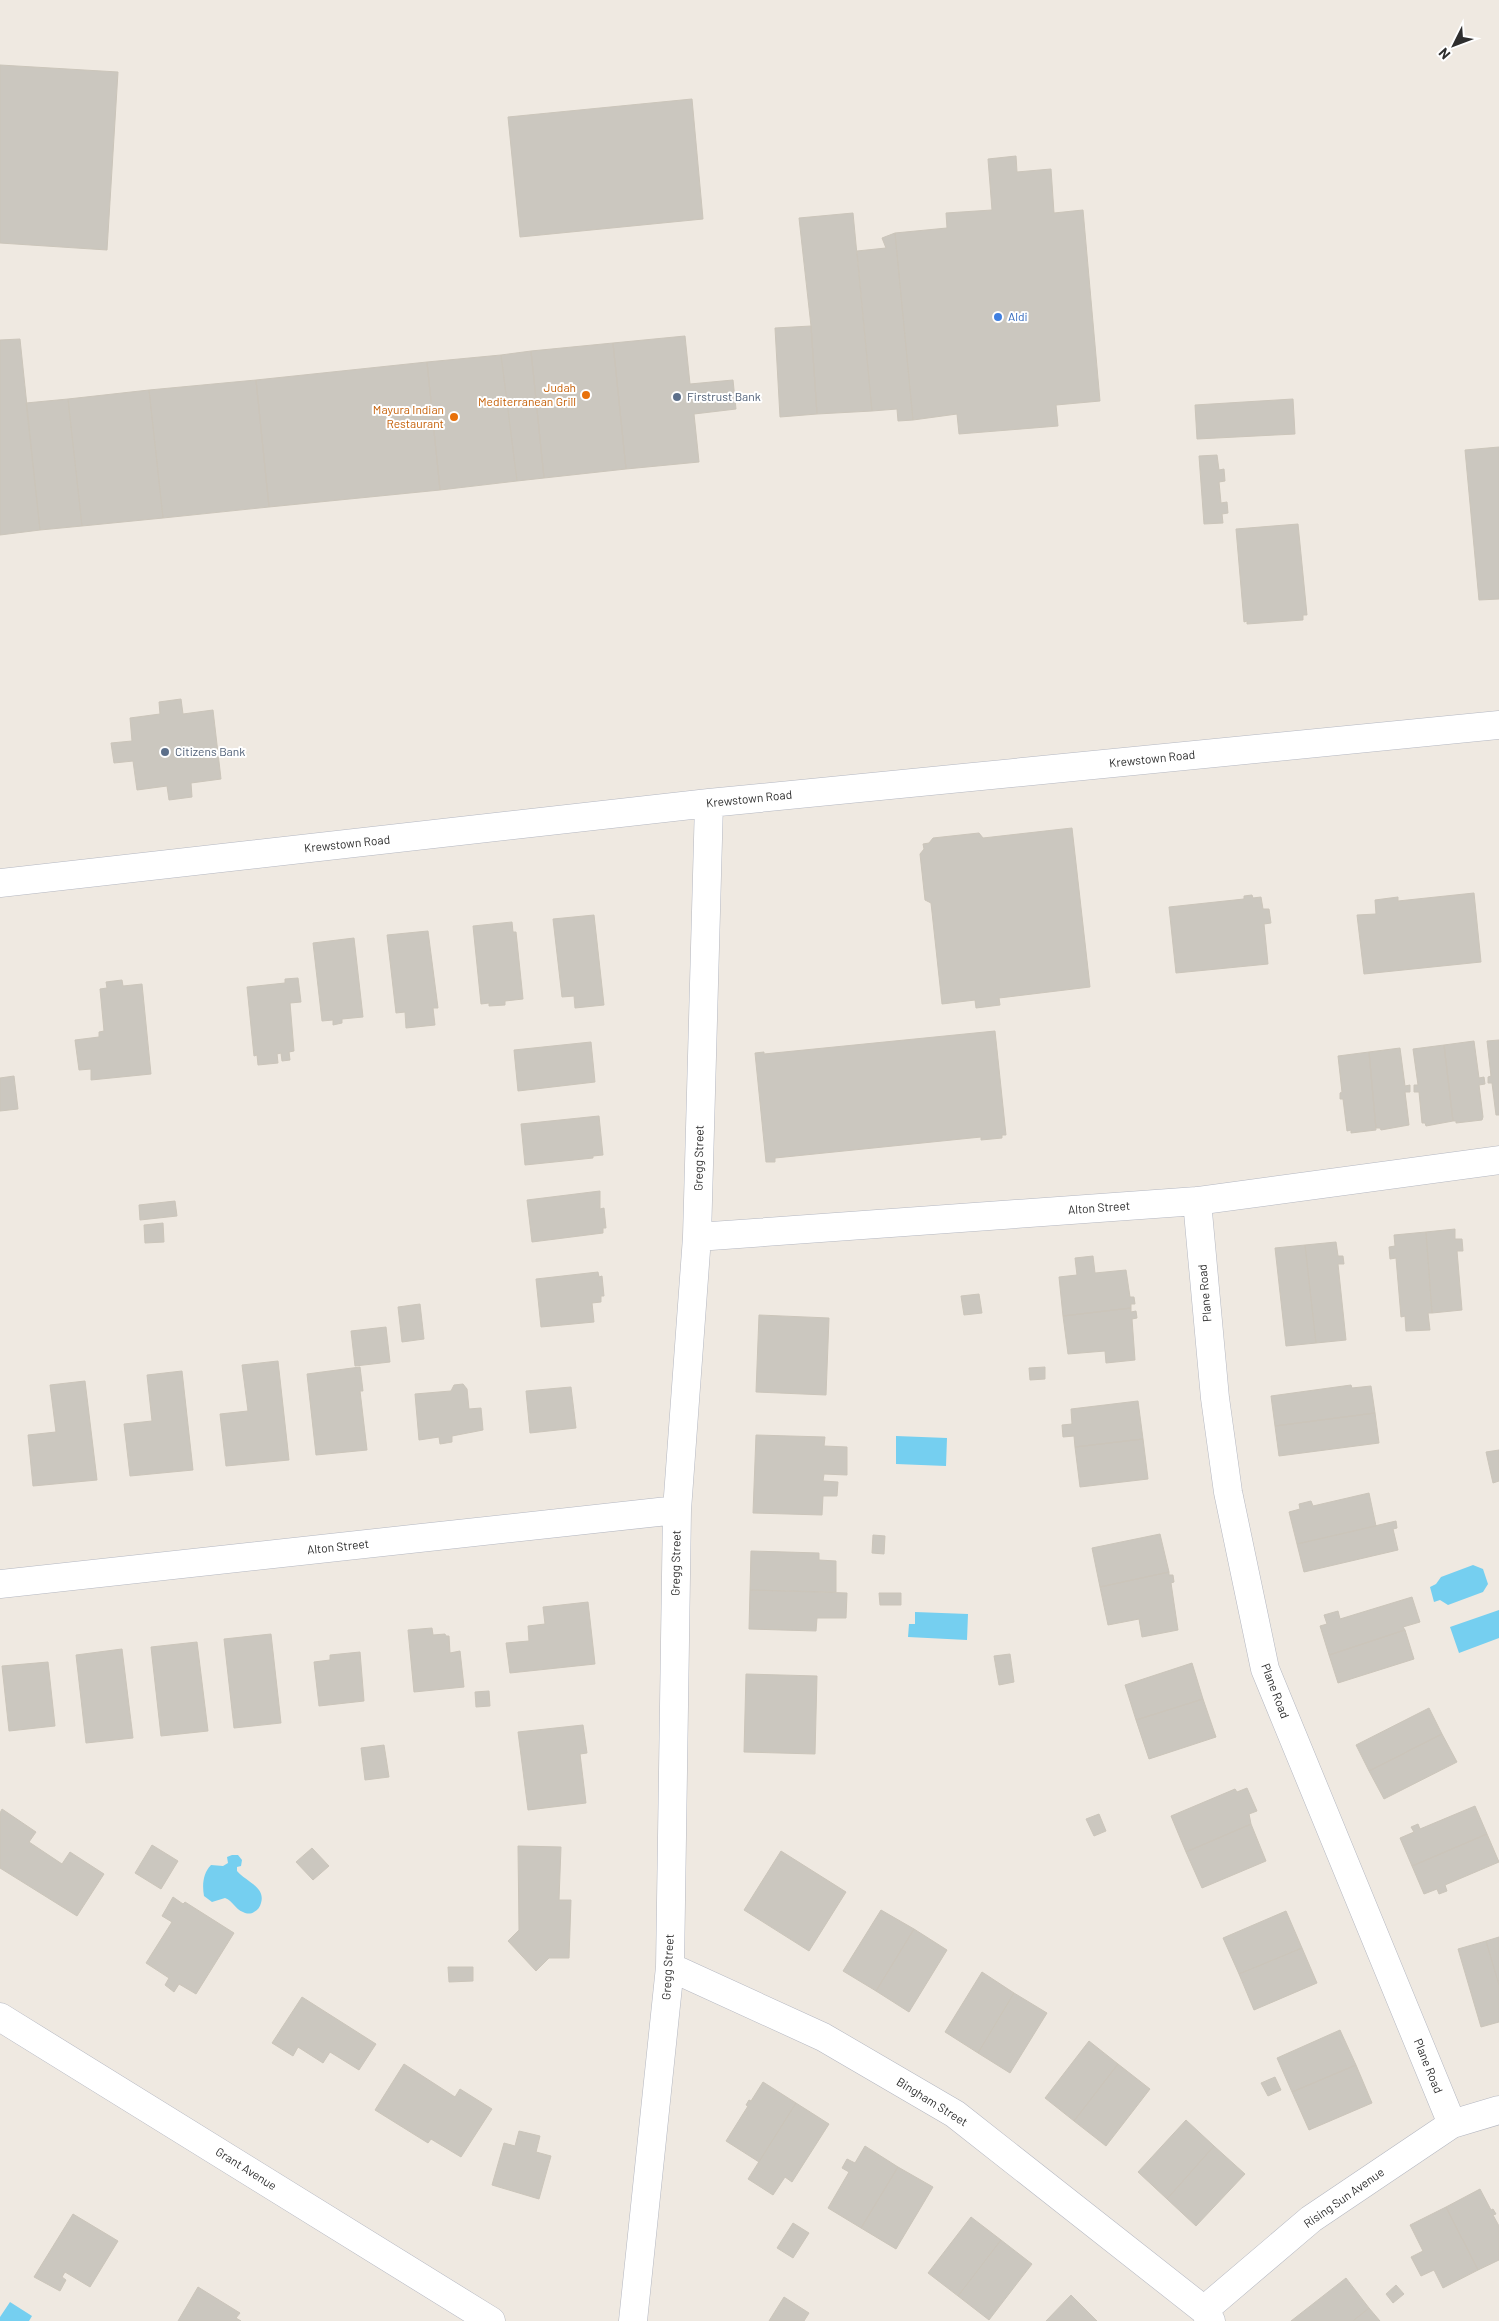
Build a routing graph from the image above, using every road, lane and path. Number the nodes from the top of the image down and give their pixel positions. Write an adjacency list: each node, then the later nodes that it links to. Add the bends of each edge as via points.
1 (1499, 725): 2 (street, Krewstown Road)
2 (709, 803): 3 (street, Krewstown Road); 6 (street, Gregg Street)
3 (0, 883)
4 (1499, 1160): 5 (street, Alton Street)
5 (1197, 1201): 6 (street, Alton Street); 12 (street, Plane Road, via 1215,1398 1228,1492 1265,1669)
6 (697, 1238): 7 (street, Gregg Street)
7 (677, 1510): 8 (street, Alton Street); 9 (street, Gregg Street)
8 (0, 1584)
9 (670, 1967): 13 (street, Bingham Street, via 823,2037 955,2114); 15 (street, Gregg Street)
10 (0, 2017): 14 (street, Grant Avenue)
11 (1499, 2110): 12 (street, Rising Sun Avenue)
12 (1452, 2124): 13 (street, Rising Sun Avenue, via 1311,2219)
13 (1208, 2315)
14 (491, 2321)
15 (632, 2321)

